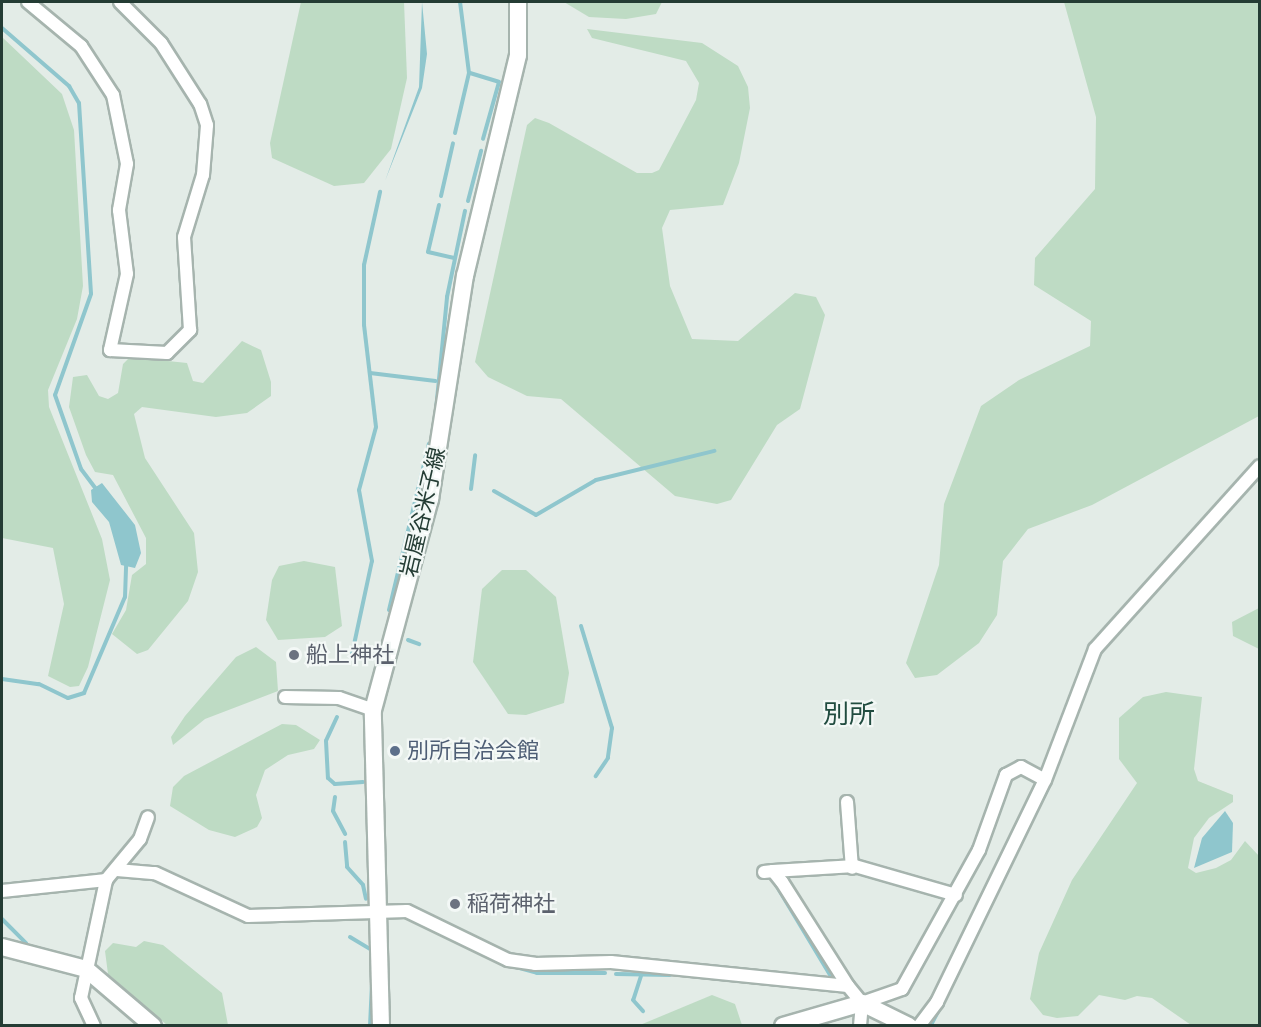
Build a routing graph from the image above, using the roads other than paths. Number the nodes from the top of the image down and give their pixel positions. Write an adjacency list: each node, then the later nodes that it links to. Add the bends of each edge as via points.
1 (28, 2): 2 (street, via 81,46 113,95 127,164 119,210 127,274 110,350 167,353 190,330 184,237 203,175 207,125 200,104 161,43)
2 (120, 2)
3 (518, 2): 6 (main road, 岩屋谷米子線, via 518,55 465,276 430,499)
4 (1260, 466): 7 (street, via 1101,639)
5 (285, 697): 6 (street, via 339,698)
6 (373, 710): 15 (main road, 岩屋谷米子線, via 370,775)
7 (1045, 780): 14 (street, via 1021,767 1006,775 979,850); 26 (street, via 937,1002)
8 (847, 802): 10 (street)
9 (148, 817): 11 (street)
10 (852, 867): 14 (street, via 885,870); 18 (street, via 769,871)
11 (117, 870): 12 (street); 15 (street, via 155,873 248,916)
12 (106, 880): 13 (street); 17 (street)
13 (2, 891)
14 (956, 895): 19 (street, via 902,989)
15 (380, 910): 18 (street, via 407,911 508,960 535,964 610,962); 22 (main road, 岩屋谷米子線)
16 (2, 947): 17 (main road)
17 (86, 969): 20 (street, via 81,1001); 21 (main road)
18 (848, 986): 19 (street)
19 (862, 1003): 23 (main road); 24 (street); 25 (main road)
20 (94, 1026)
21 (153, 1026)
22 (381, 1026)
23 (783, 1026)
24 (860, 1026)
25 (909, 1026)
26 (919, 1026)

